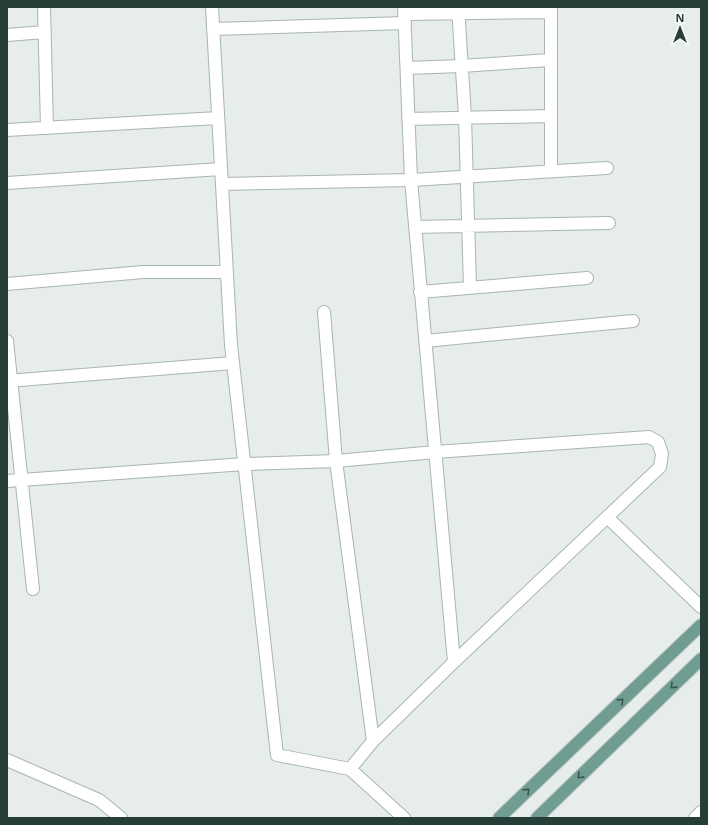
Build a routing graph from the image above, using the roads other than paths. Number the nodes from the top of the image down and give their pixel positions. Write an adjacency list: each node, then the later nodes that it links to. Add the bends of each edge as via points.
1 (44, 7): 7 (street)
2 (212, 7): 6 (street)
3 (551, 9): 4 (street); 9 (street)
4 (458, 10): 5 (street); 10 (street)
5 (405, 15): 6 (street); 11 (street)
6 (213, 29): 14 (street)
7 (45, 32): 8 (street); 16 (street)
8 (7, 35)
9 (550, 60): 10 (street); 12 (street)
10 (461, 66): 11 (street); 13 (street)
11 (407, 68): 15 (street)
12 (550, 116): 13 (street); 20 (street)
13 (464, 117): 15 (street); 21 (street)
14 (218, 118): 16 (street); 19 (street)
15 (408, 119): 22 (street)
16 (47, 128): 17 (street)
17 (7, 130)
18 (606, 168): 20 (street)
19 (221, 170): 23 (street); 24 (street)
20 (551, 171): 21 (street)
21 (466, 177): 22 (street); 26 (street)
22 (411, 180): 24 (street); 27 (street)
23 (7, 183)
24 (222, 184): 28 (street)
25 (609, 222): 26 (street)
26 (468, 226): 27 (street); 31 (street)
27 (415, 227): 32 (street)
28 (227, 272): 30 (street, via 144,272); 37 (street)
29 (587, 278): 31 (street)
30 (7, 284)
31 (470, 287): 32 (street)
32 (420, 292): 36 (street)
33 (324, 312): 40 (street)
34 (633, 321): 36 (street)
35 (7, 341): 38 (street)
36 (425, 341): 39 (street)
37 (233, 362): 38 (street); 41 (street)
38 (9, 380): 42 (street)
39 (435, 452): 40 (street); 44 (street, via 649,437 658,442 662,454 660,467); 49 (street)
40 (336, 461): 41 (street); 50 (street)
41 (245, 464): 42 (street); 52 (street, via 277,754)
42 (22, 480): 43 (street); 45 (street)
43 (7, 481)
44 (607, 517): 46 (street); 49 (street)
45 (33, 589)
46 (701, 607)
47 (701, 625): 56 (main road, one-way to 47)
48 (701, 659): 57 (main road, one-way to 57)
49 (454, 662): 50 (street)
50 (374, 741): 52 (street)
51 (7, 760): 54 (street, via 99,800)
52 (350, 768): 55 (street)
53 (701, 812): 58 (street)
54 (121, 818)
55 (404, 818)
56 (499, 818)
57 (537, 818)
58 (695, 818)

